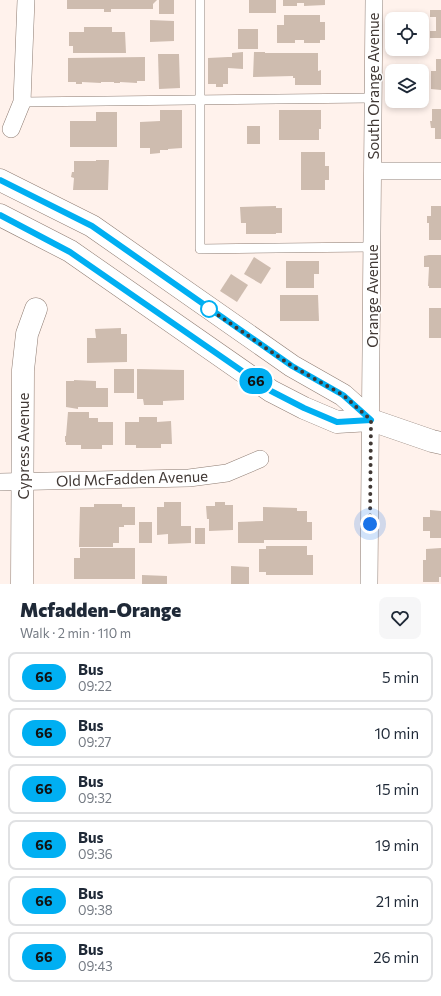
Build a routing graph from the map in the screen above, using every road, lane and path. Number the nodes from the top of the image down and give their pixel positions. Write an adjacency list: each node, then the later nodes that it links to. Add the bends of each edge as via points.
1 (26, 0): 6 (street)
2 (200, 0): 5 (lane)
3 (374, 0): 4 (street, South Orange Avenue)
4 (373, 98): 5 (lane); 9 (street, South Orange Avenue)
5 (200, 100): 6 (lane); 12 (lane, via 200,249)
6 (22, 102): 7 (street)
7 (11, 129)
8 (441, 170): 9 (street)
9 (373, 171): 12 (street, Orange Avenue)
10 (0, 180): 14 (street, via 92,226 292,366 343,395)
11 (0, 215): 14 (street, via 70,252 271,391 337,422)
12 (372, 247): 14 (street, Orange Avenue)
13 (36, 309): 17 (street, Cypress Avenue, via 27,334 23,370)
14 (371, 420): 15 (street); 20 (street)
15 (441, 443)
16 (260, 459): 17 (street, Old McFadden Avenue, via 227,473 189,478)
17 (23, 481): 18 (street, Old McFadden Avenue); 19 (street, Cypress Avenue)
18 (0, 482)
19 (22, 584)
20 (370, 584)

